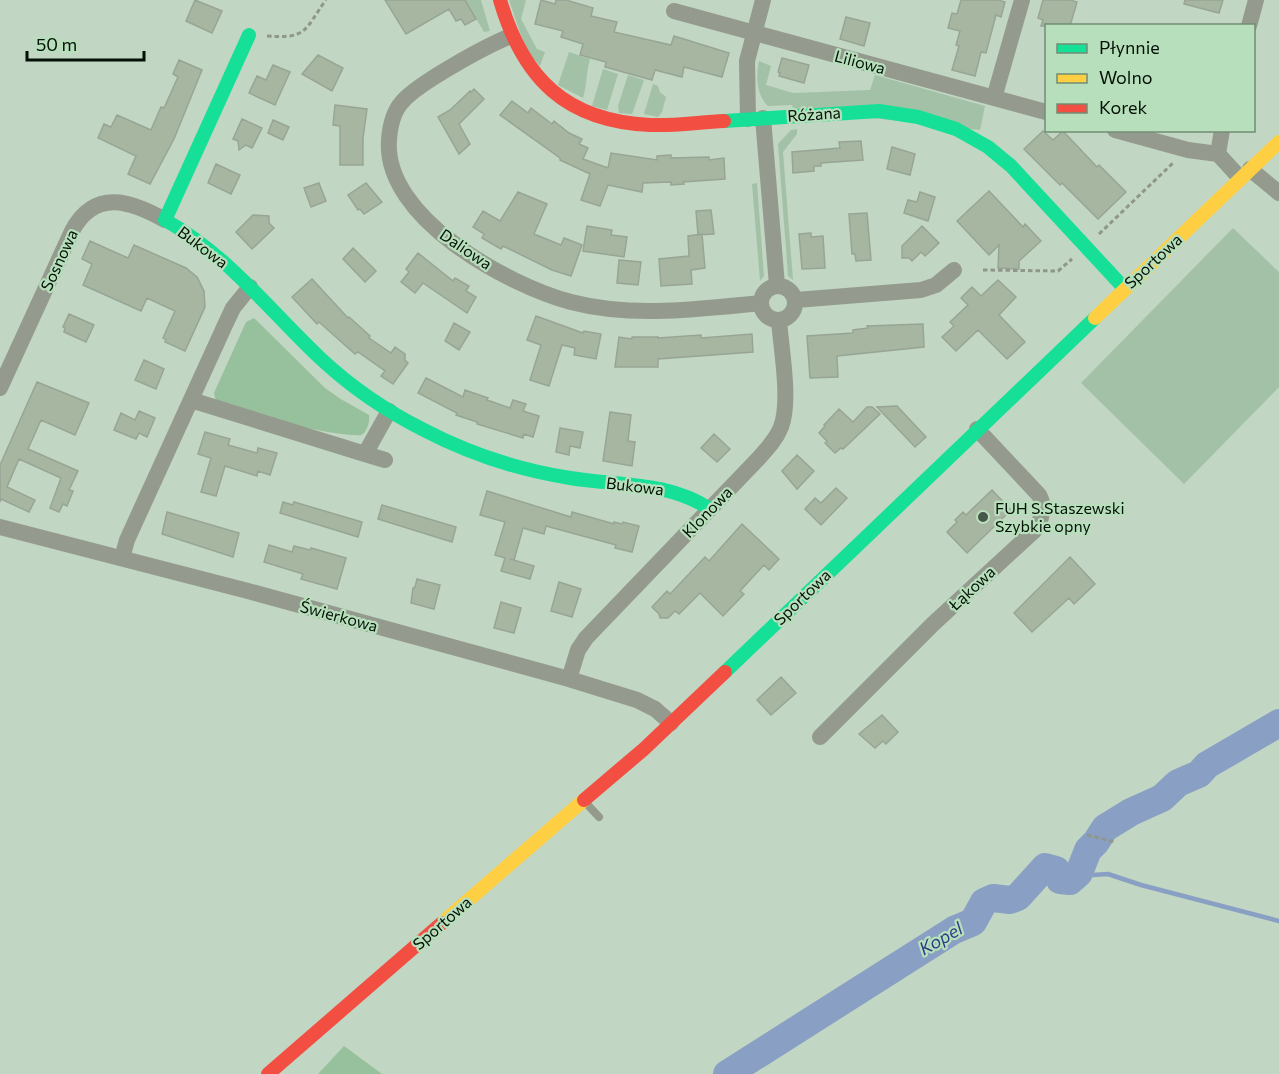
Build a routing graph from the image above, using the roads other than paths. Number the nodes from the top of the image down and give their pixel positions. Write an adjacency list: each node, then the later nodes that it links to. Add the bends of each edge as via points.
1 (500, 0): 9 (street, Różana)
2 (763, 0): 7 (street)
3 (1022, 0): 10 (street)
4 (1256, 0): 6 (street)
5 (674, 11): 7 (street, Liliowa)
6 (1250, 24)
7 (754, 34): 10 (street, Liliowa); 12 (street, via 747,68)
8 (249, 35): 19 (street, Bukowa)
9 (511, 36): 12 (street, Różana, via 530,68 548,87 565,101 601,119 638,125); 25 (street, Daliowa, via 419,87 394,114 389,156 399,184 419,212 472,257 524,284 572,302 637,311)
10 (994, 98): 11 (street, Liliowa)
11 (1045, 111)
12 (756, 118): 21 (street); 23 (street, Różana, via 879,111 947,125 978,139 1003,158)
13 (1122, 132): 16 (street)
14 (1222, 132): 16 (street)
15 (1279, 142): 17 (street, Sportowa)
16 (1218, 154): 17 (street)
17 (1245, 173): 18 (street); 23 (street, Sportowa)
18 (1279, 193)
19 (165, 220): 22 (street, Bukowa, via 210,249); 27 (street, Sosnowa, via 120,202 107,202 85,212 72,231)
20 (954, 270): 24 (street, via 936,285 921,290)
21 (777, 285): 24 (street, via 790,290); 25 (street, via 766,290)
22 (250, 288): 28 (street, via 233,308); 29 (street, Bukowa, via 322,360)
23 (1124, 288): 30 (street, Sportowa)
24 (796, 300): 26 (street, via 790,316)
25 (761, 303): 26 (street, via 765,315)
26 (779, 320): 33 (street, Klonowa, via 785,408 781,428)
27 (0, 388)
28 (191, 400): 31 (street); 35 (street)
29 (389, 411): 31 (street); 33 (street, Bukowa, via 449,441 514,465 573,479 676,492)
30 (977, 429): 37 (street, Sportowa); 38 (street, Łąkowa, via 1039,495 1040,523)
31 (365, 454): 32 (street)
32 (384, 460)
33 (710, 508): 36 (street, Klonowa, via 586,638)
34 (0, 527): 35 (street, Świerkowa)
35 (122, 558): 36 (street, Świerkowa)
36 (569, 679): 37 (street, Świerkowa, via 637,700)
37 (671, 723): 39 (street, Sportowa)
38 (820, 737)
39 (584, 801): 40 (lane); 41 (street, Sportowa)
40 (599, 817)
41 (268, 1074)

